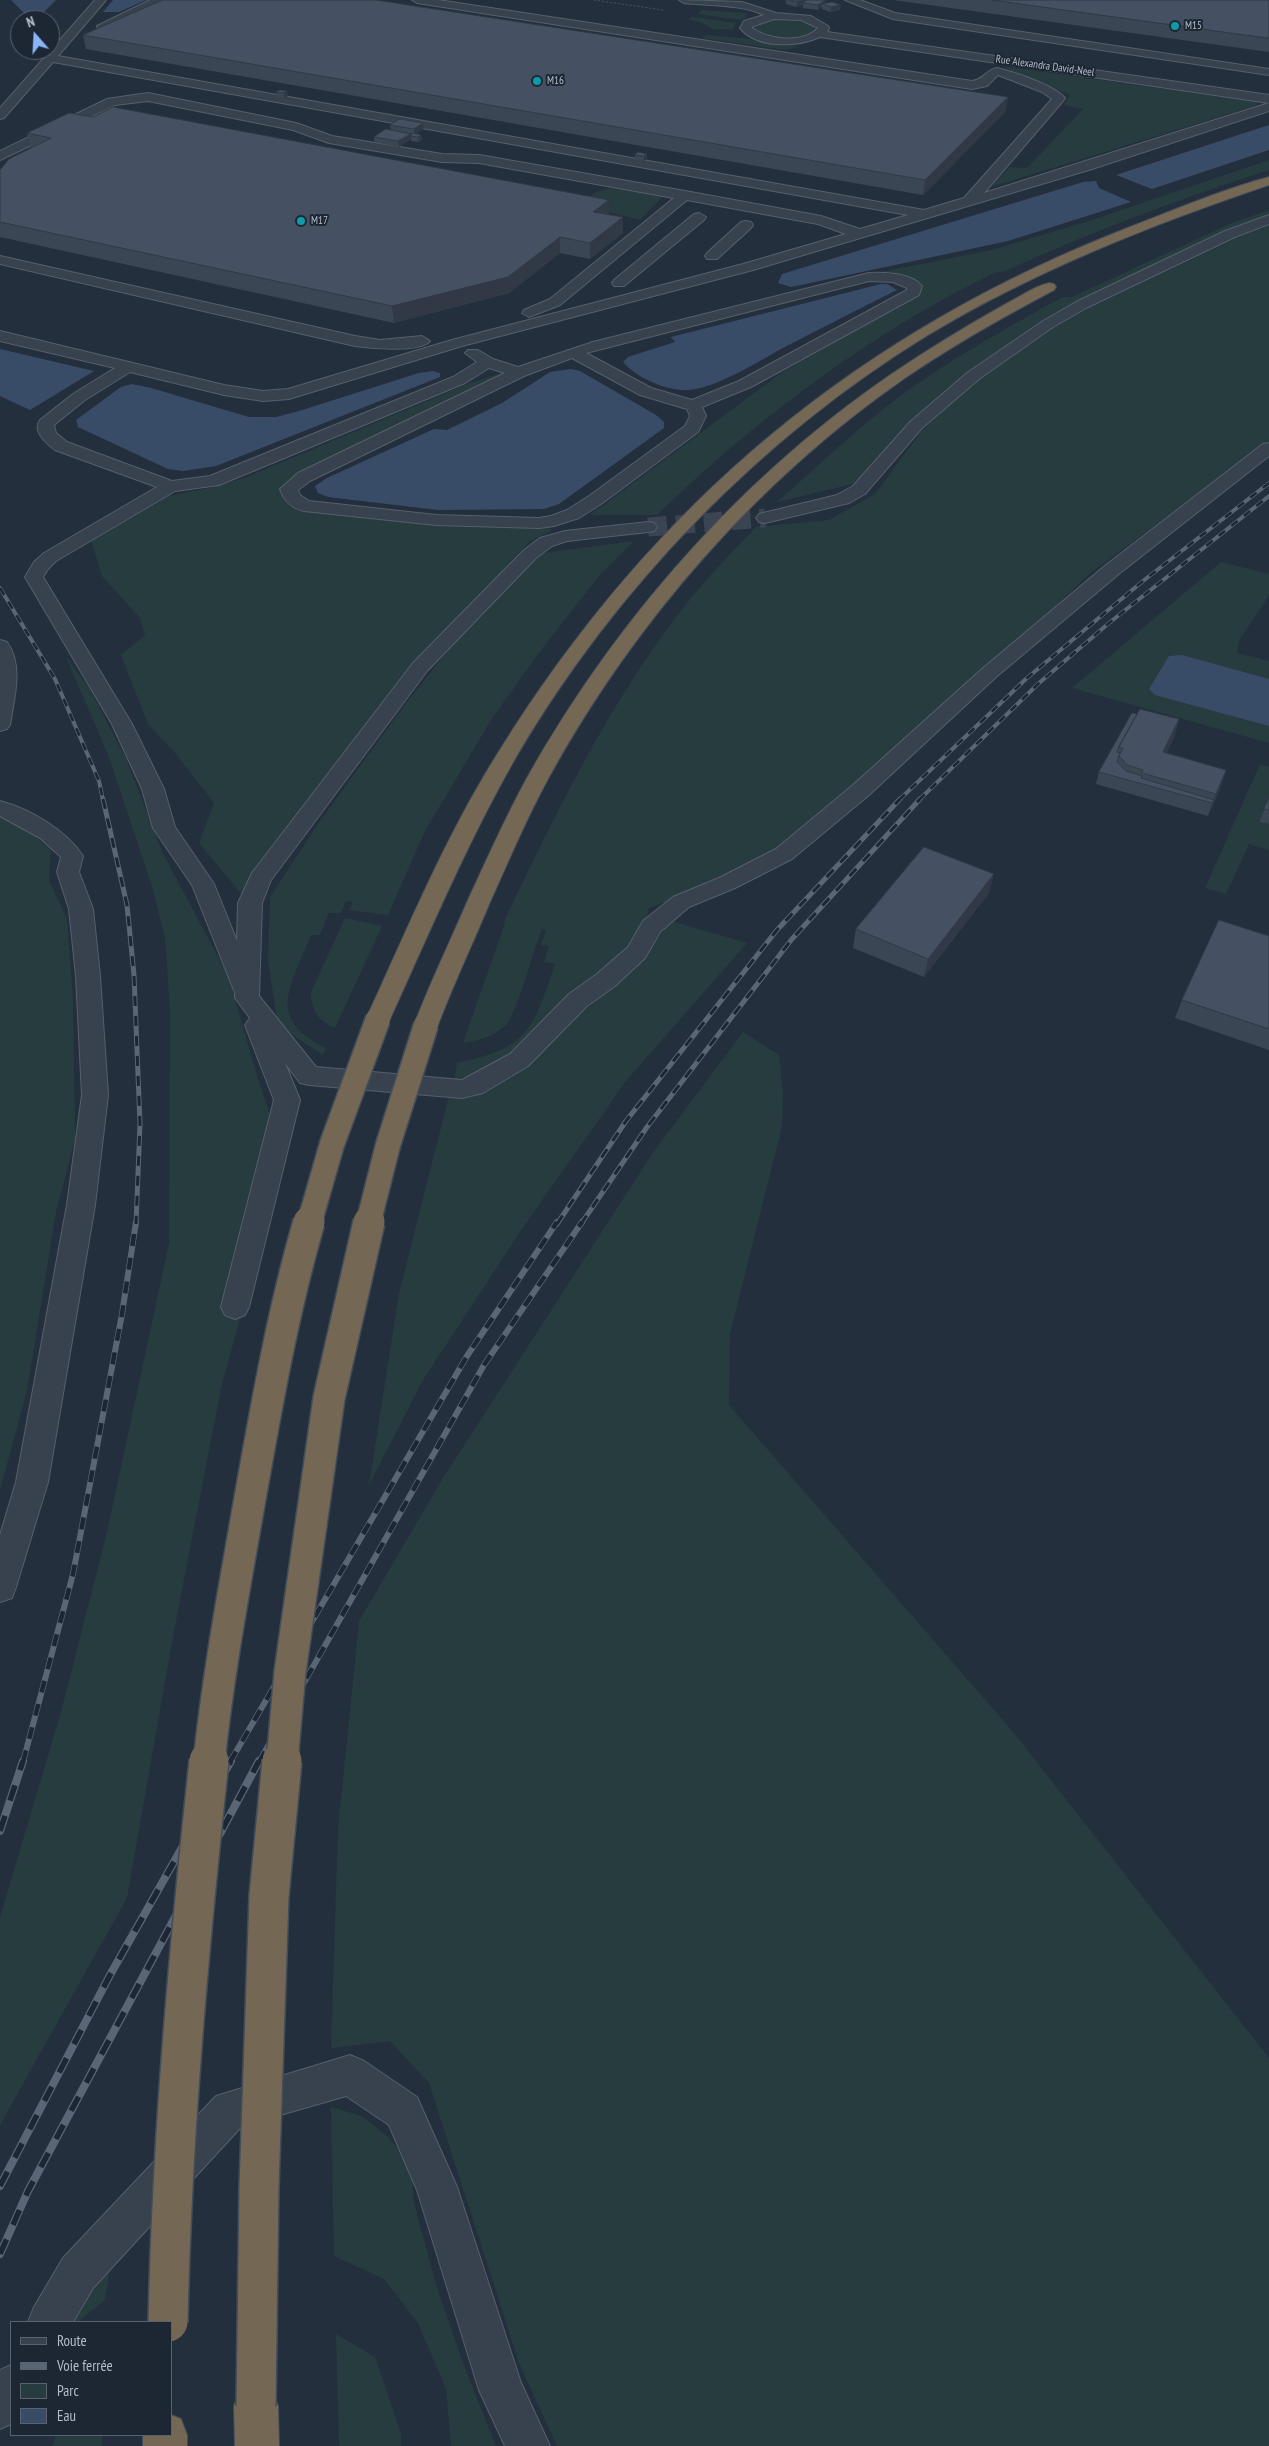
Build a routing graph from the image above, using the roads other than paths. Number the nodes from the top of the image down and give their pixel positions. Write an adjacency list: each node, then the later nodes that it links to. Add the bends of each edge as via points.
1 (101, 0): 16 (street)
2 (159, 0): 7 (street)
3 (684, 0): 6 (street, via 761,8)
4 (850, 0): 12 (street, via 893,16)
5 (416, 6): 19 (street, via 432,2)
6 (774, 16): 8 (street, via 748,23 745,28); 10 (street, via 818,22 824,28)
7 (102, 26)
8 (749, 33): 9 (street, Rue Alexandra David-Neel); 13 (street, Rue Alexandra David-Neel, via 777,40)
9 (733, 34)
10 (821, 34): 13 (street, Rue Alexandra David-Neel); 32 (street, Rue Alexandra David-Neel)
11 (1084, 34): 14 (street)
12 (1043, 39): 14 (street); 20 (street)
13 (798, 40): 17 (street)
14 (1076, 43): 15 (street)
15 (1126, 46): 27 (street); 31 (street)
16 (60, 47)
17 (816, 48)
18 (842, 50): 30 (street)
19 (754, 51): 22 (street); 25 (street)
20 (1029, 52)
21 (1057, 56): 26 (street)
22 (804, 59): 29 (street); 30 (street, via 972,85 983,84)
23 (48, 60): 35 (street)
24 (60, 60): 42 (street)
25 (740, 62)
26 (1093, 62)
27 (1113, 62)
28 (1134, 68): 32 (street)
29 (790, 69)
30 (996, 71): 40 (street, via 1059,98)
31 (1269, 72)
32 (1126, 78): 33 (street, Rue Alexandra David-Neel)
33 (1269, 99)
34 (1269, 107): 40 (street)
35 (0, 115)
36 (0, 156): 38 (street, via 111,102 148,97 296,127 329,139 442,158 478,159)
37 (1269, 181): 72 (highway, bridge, via 1146,224 995,292 920,334 851,380 772,442 642,568 574,653 508,753 465,830 378,1019 332,1144 294,1274 268,1396 217,1686 192,1917 170,2218)
38 (685, 195): 41 (street); 47 (street, via 821,220)
39 (1269, 196): 50 (highway)
40 (968, 202): 42 (street)
41 (665, 211): 49 (street, via 545,307 402,344 355,341); 52 (street, via 704,218)
42 (924, 215): 47 (street)
43 (1269, 219): 62 (street, via 1081,304 1048,324 973,376 916,425 859,490 843,499)
44 (727, 222): 45 (street)
45 (746, 225): 46 (street); 48 (street)
46 (764, 229)
47 (860, 234): 54 (street, via 748,267)
48 (712, 256)
49 (0, 260)
50 (1098, 263)
51 (1064, 280): 75 (highway, bridge, via 946,343 881,388 805,447 743,506 676,579 612,661 548,758 503,846 439,991 388,1145 355,1278 333,1379 290,1672 269,1896 259,2188)
52 (620, 283)
53 (0, 336): 57 (street)
54 (458, 343): 56 (street); 57 (street, via 289,394 264,396)
55 (574, 353): 58 (street); 59 (street, via 640,391 668,401); 59 (street, via 869,277 885,276 915,286 914,292 854,326 720,396)
56 (488, 362): 58 (street); 61 (street, via 459,380 277,456 213,480)
57 (126, 368): 61 (street, via 79,397 46,423 46,430 60,446)
58 (518, 373): 64 (street, via 304,477 289,489 292,498 304,506 436,520 539,523)
59 (693, 405): 64 (street, via 698,416 692,429 573,514)
60 (1269, 448): 68 (street, via 1113,569 989,673 861,790 784,854 681,902 652,927 637,952 578,1000 519,1060 474,1086 462,1089 309,1076)
61 (171, 486): 68 (street, via 50,557 34,577 122,724 153,789 164,828 203,884)
62 (765, 518)
63 (648, 527): 64 (street)
64 (559, 528): 68 (street, via 420,667 260,878 250,902)
65 (0, 646): 66 (street, via 6,667)
66 (0, 725)
67 (0, 808): 70 (street, via 58,839 72,856 68,872 81,909 95,1095 81,1205 32,1482)
68 (247, 998): 69 (street, via 287,1100)
69 (235, 1307)
70 (0, 1587)
71 (50, 2321): 76 (street, via 78,2273 230,2110 350,2075 403,2111 437,2187 501,2390)
72 (168, 2321)
73 (10, 2389): 74 (street)
74 (0, 2407)
75 (256, 2426)
76 (528, 2446)

